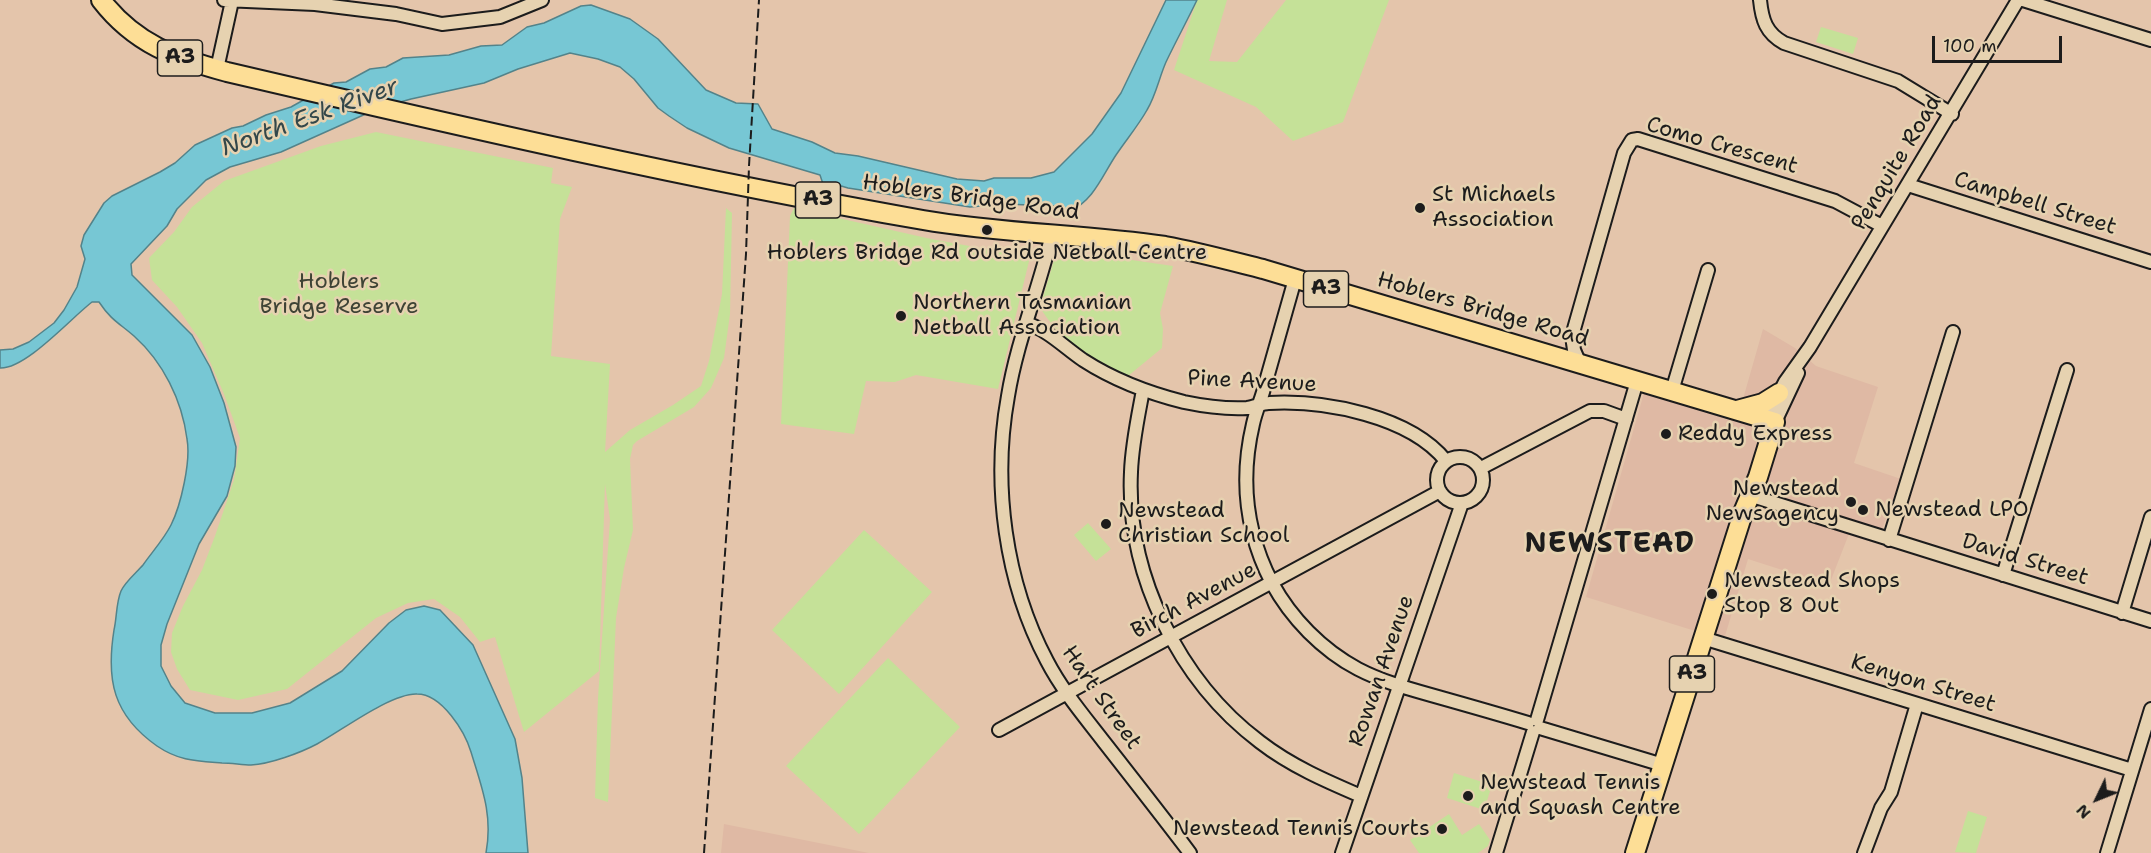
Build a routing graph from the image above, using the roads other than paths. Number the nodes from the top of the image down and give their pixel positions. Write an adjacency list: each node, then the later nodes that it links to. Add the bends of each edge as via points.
1 (101, 0): 9 (highway, Hoblers Bridge Road / A3, via 128,29 154,47)
2 (224, 0): 7 (street)
3 (542, 0): 7 (street, via 500,17 442,24 315,4)
4 (1760, 0): 10 (street, via 1762,21 1775,38 1898,81)
5 (2018, 0): 10 (street, Penquite Road)
6 (2023, 0): 8 (street)
7 (232, 1): 9 (street)
8 (2151, 40)
9 (216, 69): 13 (highway, Hoblers Bridge Road / A3, via 730,183 924,220)
10 (1952, 114): 11 (street, Penquite Road)
11 (1908, 185): 12 (street, Penquite Road); 14 (street, Campbell Street)
12 (1882, 226): 19 (street, Penquite Road); 20 (street, Como Crescent, via 1835,201 1632,140 1624,153 1572,336)
13 (1052, 234): 16 (highway, Hoblers Bridge Road / A3, via 1173,248); 17 (street, Hart Street)
14 (2151, 262)
15 (1708, 270): 24 (street)
16 (1295, 279): 20 (highway, Hoblers Bridge Road / A3); 26 (street)
17 (1026, 323): 23 (street, Pine Avenue, via 1041,328 1092,365); 44 (street, Hart Street, via 1007,398 1002,499 1016,582 1046,660)
18 (1953, 332): 36 (street)
19 (1810, 347): 25 (street, Penquite Road); 29 (street, Penquite Road)
20 (1580, 364): 22 (highway, Hoblers Bridge Road / A3)
21 (2067, 370): 37 (street)
22 (1637, 381): 24 (highway, Hoblers Bridge Road / A3); 28 (street)
23 (1143, 390): 26 (street, Pine Avenue, via 1197,404 1249,408); 41 (street, via 1133,440 1132,508 1145,578)
24 (1672, 391): 27 (highway, Hoblers Bridge Road / A3)
25 (1779, 393): 27 (highway, via 1763,403); 29 (street, Penquite Road)
26 (1259, 405): 30 (street, Pine Avenue, via 1313,404 1369,416 1426,442); 38 (street, via 1248,449 1246,499 1259,555)
27 (1736, 410): 29 (highway, Hoblers Bridge Road / A3)
28 (1626, 419): 31 (street, via 1604,411 1590,411); 47 (street)
29 (1771, 421): 33 (highway, A3, via 1758,477)
30 (1446, 461): 31 (street, via 1453,457 1469,458); 32 (street, via 1437,478)
31 (1481, 468): 34 (street, via 1481,491)
32 (1440, 491): 34 (street, via 1449,500); 38 (street, Birch Avenue)
33 (1749, 495): 36 (street, David Street); 42 (highway, A3)
34 (1462, 503): 43 (street, Rowan Avenue)
35 (2151, 518): 39 (street)
36 (1889, 540): 37 (street, David Street)
37 (2002, 575): 39 (street, David Street)
38 (1272, 583): 41 (street, Birch Avenue); 43 (street, via 1295,616 1322,644 1358,669)
39 (2122, 613): 40 (street, David Street)
40 (2151, 621)
41 (1171, 637): 44 (street, Birch Avenue); 51 (street, via 1212,696 1259,742 1306,771)
42 (1703, 638): 45 (street, Kenyon Street); 49 (highway, A3)
43 (1400, 686): 47 (street); 51 (street, Rowan Avenue)
44 (1066, 693): 48 (street, Birch Avenue); 52 (street, Hart Street)
45 (1917, 704): 50 (street, Kenyon Street); 56 (street, via 1891,792 1884,800)
46 (2151, 709): 50 (street)
47 (1534, 726): 49 (street); 54 (street)
48 (999, 730)
49 (1663, 765): 55 (highway, A3)
50 (2132, 770): 57 (street)
51 (1361, 796): 53 (street, Rowan Avenue)
52 (1190, 853)
53 (1342, 853)
54 (1497, 853)
55 (1635, 853)
56 (1864, 853)
57 (2107, 853)

